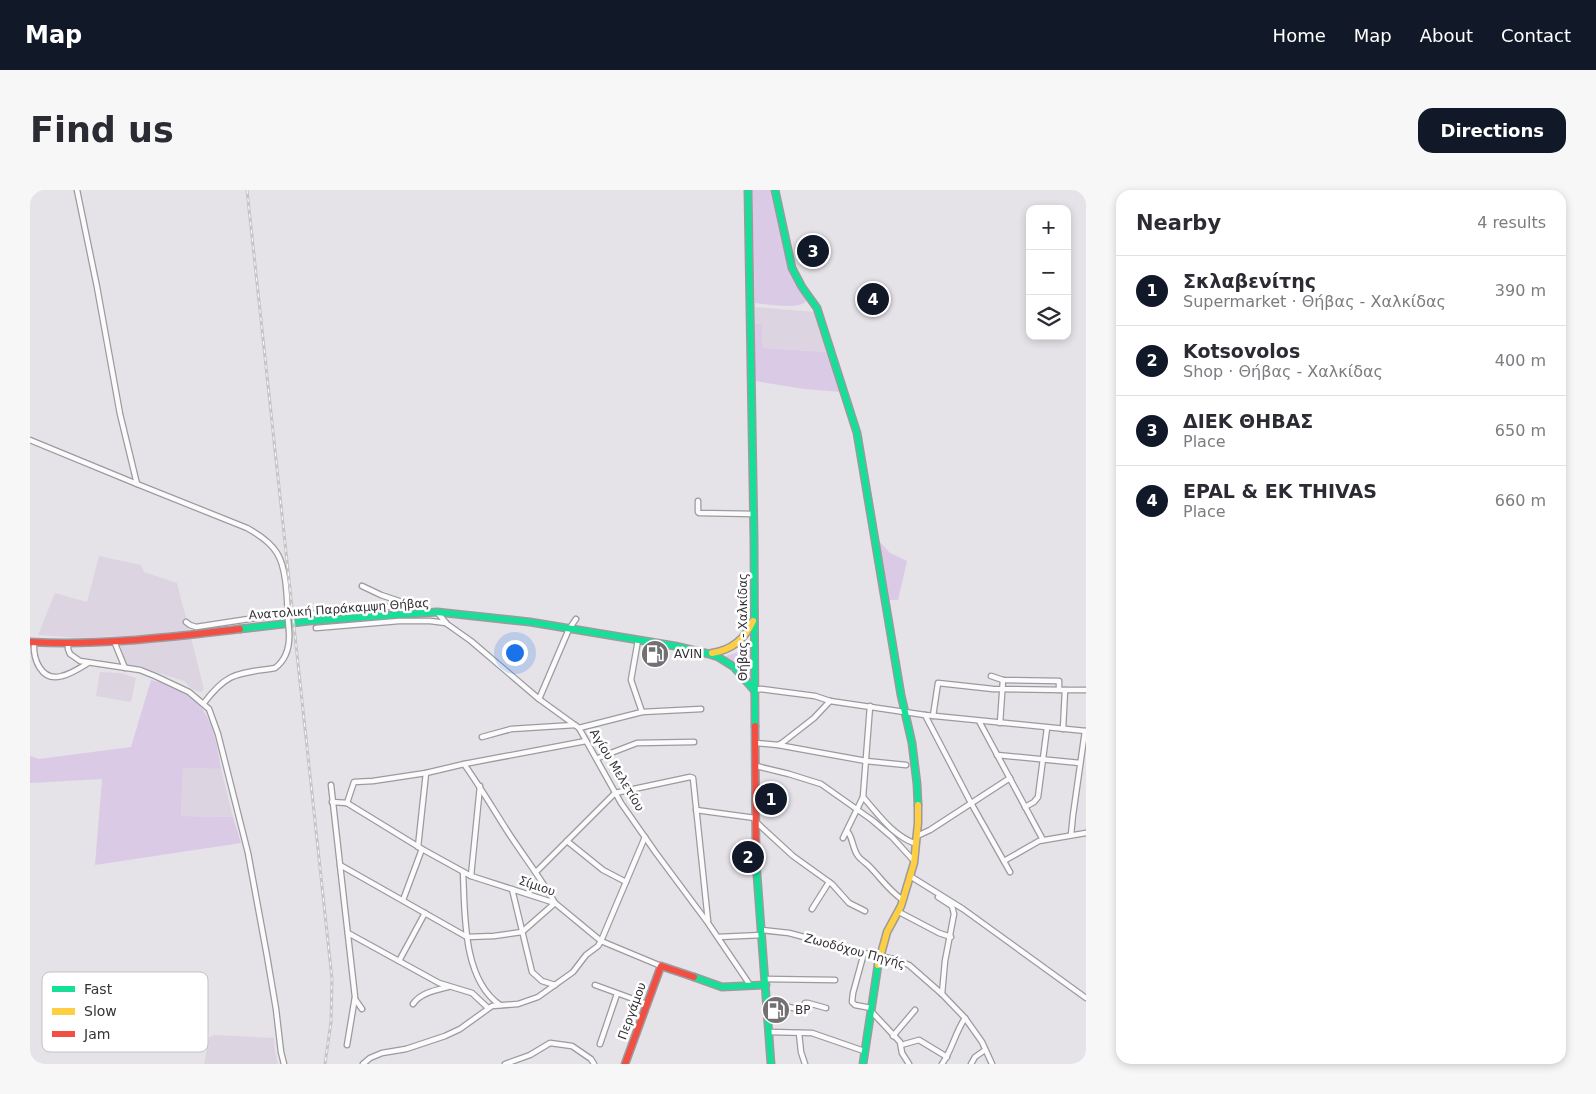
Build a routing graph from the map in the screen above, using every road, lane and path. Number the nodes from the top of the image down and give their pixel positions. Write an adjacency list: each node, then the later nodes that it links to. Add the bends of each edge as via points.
1 (77, 190): 5 (street, via 120,414)
2 (748, 190): 7 (main road, Θήβας - Χαλκίδας)
3 (774, 190): 41 (main road, via 794,275 817,308 857,433)
4 (30, 440): 5 (street)
5 (137, 484): 13 (street, via 247,528 262,538 277,553 280,561)
6 (698, 501): 7 (street, via 699,513)
7 (754, 514): 15 (main road, Θήβας - Χαλκίδας)
8 (362, 586): 9 (street)
9 (415, 606): 10 (street); 12 (street)
10 (425, 612): 11 (main road, Ανατολική Παράκαμψη Θήβας); 21 (main road, Ανατολική Παράκαμψη Θήβας)
11 (436, 612): 17 (street, Αγίου Μελετίου); 19 (main road, Ανατολική Παράκαμψη Θήβας)
12 (310, 614)
13 (288, 616): 16 (street, via 196,627); 38 (street, bridge, via 289,644 280,664 275,668 230,677 217,686)
14 (576, 619): 19 (street)
15 (754, 619): 24 (main road, via 737,644); 31 (main road, Θήβας - Χαλκίδας)
16 (186, 622)
17 (447, 624): 18 (street, via 399,621); 36 (street, Αγίου Μελετίου)
18 (316, 628)
19 (569, 629): 20 (main road, Ανατολική Παράκαμψη Θήβας); 36 (street)
20 (638, 640): 24 (main road, Ανατολική Παράκαμψη Θήβας); 42 (street, via 631,680)
21 (114, 641): 23 (main road, Ανατολική Παράκαμψη Θήβας); 26 (street)
22 (32, 642): 23 (main road, Ανατολική Παράκαμψη Θήβας); 25 (street, via 37,665 53,677 62,677)
23 (68, 644): 25 (street, via 70,654)
24 (709, 654): 31 (main road, Ανατολική Παράκαμψη Θήβας, via 734,667)
25 (88, 663): 26 (street)
26 (125, 668): 38 (street, via 140,670 172,683)
27 (991, 676): 28 (street)
28 (1003, 680): 29 (street); 30 (street)
29 (1037, 680): 32 (street); 33 (street, via 1059,681)
30 (1002, 689): 32 (street); 44 (street, via 938,683); 46 (street)
31 (754, 690): 37 (street, via 815,696); 54 (main road, Θήβας - Χαλκίδας)
32 (1037, 690): 33 (street)
33 (1058, 690): 34 (street)
34 (1065, 690): 35 (street); 49 (street)
35 (1086, 690)
36 (539, 699): 47 (street, Αγίου Μελετίου)
37 (830, 701): 39 (street); 55 (street, via 793,736)
38 (204, 703): 147 (street, via 214,723 248,852)
39 (870, 706): 41 (street); 59 (street)
40 (701, 709): 42 (street)
41 (904, 711): 43 (street); 80 (main road, via 917,784)
42 (642, 712): 47 (street)
43 (925, 715): 44 (street); 72 (street)
44 (933, 716): 45 (street)
45 (978, 721): 46 (street); 56 (street)
46 (1000, 723): 48 (street)
47 (577, 727): 51 (street, via 518,728); 52 (street, Αγίου Μελετίου)
48 (1047, 728): 49 (street); 58 (street)
49 (1062, 729): 50 (street)
50 (1086, 731): 60 (street)
51 (482, 737)
52 (586, 741): 57 (street, Αγίου Μελετίου); 61 (street)
53 (694, 742): 57 (street, via 637,743)
54 (756, 743): 55 (street); 63 (main road, Θήβας - Χαλκίδας)
55 (778, 745): 59 (street)
56 (997, 755): 58 (street); 65 (street)
57 (598, 758): 68 (street, Αγίου Μελετίου)
58 (1043, 760): 60 (street); 73 (street, via 1038,797)
59 (866, 761): 62 (street); 69 (street)
60 (1080, 763): 79 (street)
61 (464, 764): 64 (street); 67 (street)
62 (906, 765)
63 (756, 766): 75 (street, via 822,784); 76 (main road, Θήβας - Χαλκίδας)
64 (426, 773): 71 (street, via 354,782); 86 (street)
65 (1010, 778): 72 (street); 73 (street)
66 (330, 786): 70 (street)
67 (480, 786): 91 (street); 93 (street)
68 (615, 793): 74 (street, via 690,777 694,780); 81 (street, Αγίου Μελετίου); 83 (street)
69 (863, 797): 75 (street); 85 (street, via 891,829)
70 (332, 802): 71 (street); 89 (street)
71 (347, 803): 86 (street, Σίμιου)
72 (971, 803): 80 (street); 88 (street)
73 (1025, 807): 84 (street)
74 (696, 810): 76 (street); 105 (street)
75 (856, 810): 77 (street); 87 (street, via 892,837)
76 (755, 820): 96 (street, via 793,856); 108 (main road, Θήβας - Χαλκίδας)
77 (846, 831): 82 (street); 99 (street, via 858,856)
78 (1086, 834): 79 (street)
79 (1071, 835): 84 (street)
80 (917, 836): 85 (main road)
81 (645, 837): 95 (street); 105 (street, Αγίου Μελετίου)
82 (843, 838)
83 (567, 840): 91 (street); 95 (street, via 603,870)
84 (1043, 840): 88 (street)
85 (916, 844): 87 (main road)
86 (420, 848): 90 (street, Σίμιου); 98 (street)
87 (914, 861): 94 (main road)
88 (1004, 861): 92 (street)
89 (340, 865): 98 (street); 107 (street)
90 (463, 872): 93 (street, Σίμιου); 109 (street)
91 (536, 872): 100 (street)
92 (1010, 872)
93 (470, 876): 97 (street, Σίμιου)
94 (910, 877): 99 (main road); 111 (street, via 952,906); 126 (street, via 962,909)
95 (626, 882): 112 (street)
96 (829, 882): 101 (street); 102 (street, via 849,903)
97 (512, 890): 100 (street, Σίμιου); 106 (street)
98 (402, 900): 104 (street)
99 (903, 900): 103 (main road)
100 (554, 903): 106 (street); 112 (street, Σίμιου)
101 (812, 909)
102 (865, 911)
103 (899, 912): 111 (street); 114 (main road, via 887,932)
104 (425, 913): 109 (street); 115 (street)
105 (708, 923): 110 (street, Αγίου Μελετίου)
106 (522, 932): 109 (street); 119 (street, via 532,972 542,981)
107 (348, 933): 115 (street); 125 (street)
108 (762, 933): 110 (street, Ζωοδόχου Πηγής); 113 (street, Ζωοδόχου Πηγής, via 790,933); 118 (main road, Θήβας - Χαλκίδας)
109 (466, 937): 130 (street, via 478,977 487,993)
110 (718, 937): 121 (street, Αγίου Μελετίου)
111 (951, 937): 124 (street)
112 (601, 941): 116 (street, Σίμιου); 119 (street, via 573,972)
113 (864, 953): 114 (street, Ζωοδόχου Πηγής); 134 (street, via 852,1002)
114 (879, 956): 124 (street, Ζωοδόχου Πηγής, via 909,964); 134 (main road)
115 (399, 961): 122 (street)
116 (661, 966): 121 (main road, Σίμιου, via 722,987); 129 (main road, Περγάμου)
117 (835, 980): 118 (street)
118 (765, 982): 121 (main road); 127 (main road, Θήβας - Χαλκίδας)
119 (555, 985): 130 (street, via 533,999)
120 (595, 985): 123 (street)
121 (750, 986)
122 (448, 987): 128 (street, via 425,994); 131 (street, via 472,993)
123 (617, 994): 129 (street); 140 (street)
124 (942, 994): 136 (street, Ζωοδόχου Πηγής)
125 (355, 998): 133 (street); 141 (street)
126 (1086, 998)
127 (767, 1002): 132 (street, via 802,1010 805,1003); 137 (main road, Θήβας - Χαλκίδας)
128 (413, 1004)
129 (647, 1004): 151 (main road, Περγάμου)
130 (500, 1005): 131 (street)
131 (488, 1008): 148 (street, via 446,1036 382,1053)
132 (826, 1008)
133 (362, 1009)
134 (871, 1009): 139 (street); 144 (main road)
135 (915, 1010): 139 (street)
136 (965, 1018): 143 (street, Ζωοδόχου Πηγής); 145 (street)
137 (769, 1032): 138 (street); 152 (main road, Θήβας - Χαλκίδας)
138 (799, 1034): 144 (street, via 812,1033); 153 (street)
139 (893, 1036): 142 (street)
140 (600, 1044)
141 (347, 1045)
142 (901, 1045): 145 (street, via 919,1040); 155 (street)
143 (986, 1050): 157 (street); 158 (street, Ζωοδόχου Πηγής)
144 (864, 1051): 154 (main road)
145 (947, 1057): 156 (street)
146 (516, 1063): 149 (street); 150 (street, via 550,1043 557,1043 572,1046)
147 (284, 1064)
148 (363, 1064)
149 (505, 1064)
150 (594, 1064)
151 (625, 1064)
152 (771, 1064)
153 (805, 1064)
154 (863, 1064)
155 (909, 1064)
156 (942, 1064)
157 (971, 1064)
158 (992, 1064)

